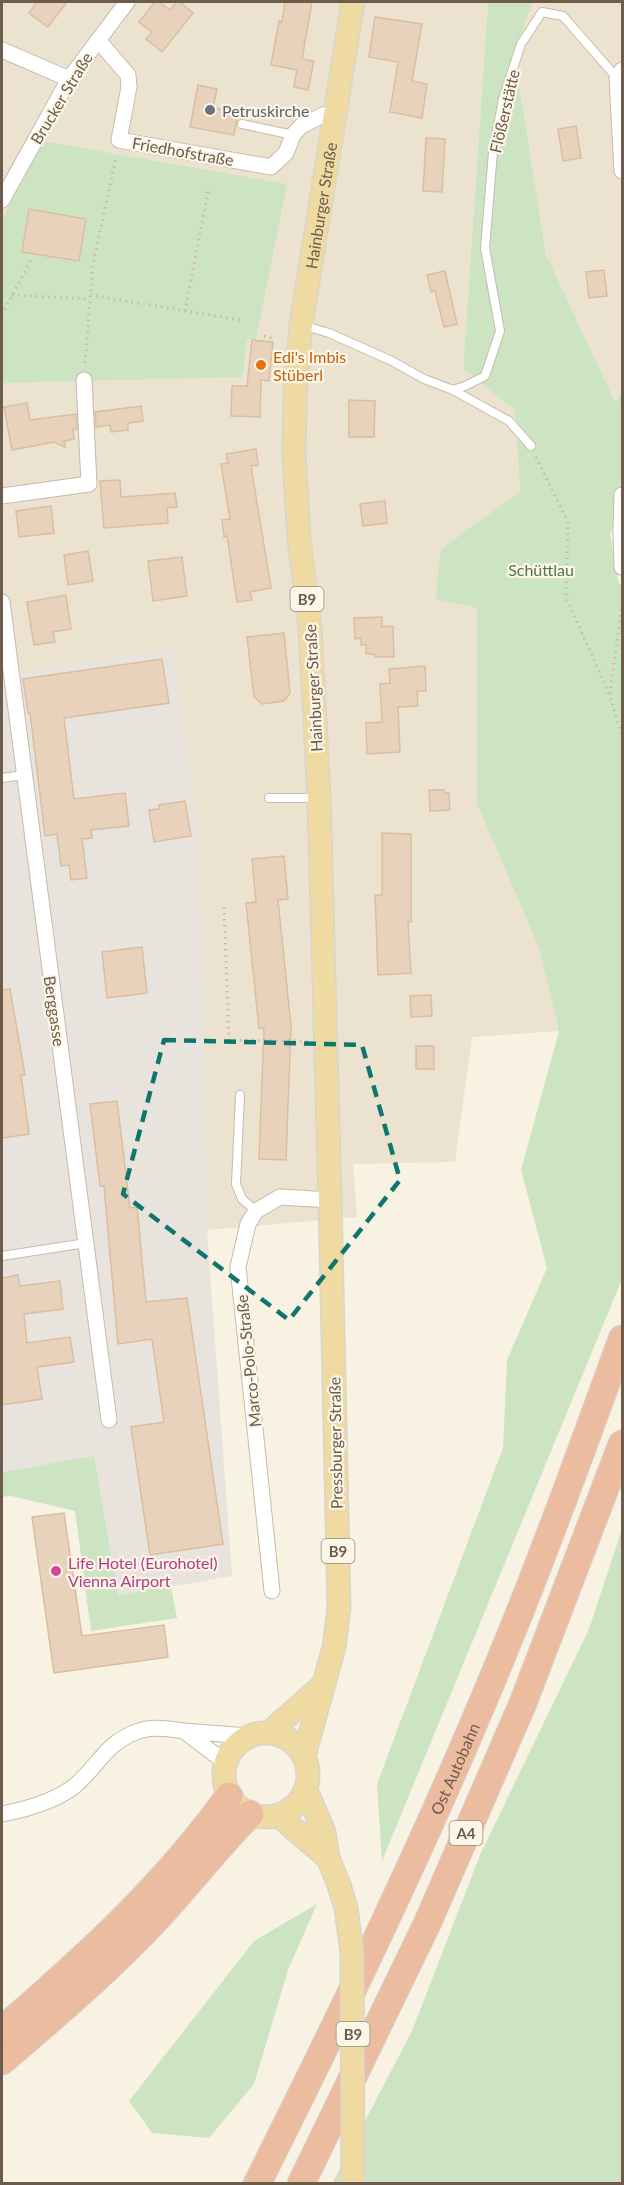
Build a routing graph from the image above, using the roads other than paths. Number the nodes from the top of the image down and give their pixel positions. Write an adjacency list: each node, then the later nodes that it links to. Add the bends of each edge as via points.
1 (127, 2): 3 (street, Brucker Straße)
2 (353, 2): 7 (main road, Hainburger Straße / B9)
3 (98, 40): 6 (street, Brucker Straße); 9 (street, Friedhofstraße, via 128,75 119,140 271,167 286,153)
4 (2, 50): 6 (street)
5 (620, 74): 10 (street, Flößerstätte); 14 (lane, Flößerstätte, via 563,16 542,12 521,44 503,99 493,152 485,249 500,331 485,376)
6 (69, 79): 11 (street, Brucker Straße)
7 (335, 113): 9 (street, Friedhofstraße, via 301,126); 12 (main road, Hainburger Straße / B9)
8 (242, 124): 9 (lane)
9 (293, 135)
10 (622, 171)
11 (2, 200)
12 (301, 325): 14 (lane, via 329,333); 23 (main road, Hainburger Straße / B9, via 294,456 310,627)
13 (84, 380): 17 (street, via 89,484)
14 (453, 390): 15 (lane, via 509,421)
15 (531, 446)
16 (622, 495): 18 (street)
17 (2, 496)
18 (622, 567)
19 (2, 602): 20 (street, Berggasse)
20 (24, 774): 21 (lane); 27 (street, Berggasse)
21 (2, 778)
22 (269, 798): 23 (lane)
23 (319, 798): 25 (main road, Hainburger Straße / B9)
24 (240, 1095): 26 (lane, via 236,1184 242,1199)
25 (330, 1200): 26 (street, via 280,1197); 33 (main road, Pressburger Straße / B9, via 339,1608)
26 (256, 1211): 32 (street, Marco-Polo-Straße, via 248,1224 238,1268)
27 (86, 1244): 28 (lane); 30 (street, Berggasse)
28 (2, 1256)
29 (622, 1339): 46 (highway, Ost Autobahn / A4, via 498,1667 310,2078)
30 (109, 1420)
31 (622, 1444): 47 (highway, A4, via 522,1703 427,1924)
32 (273, 1591)
33 (324, 1684): 35 (main road); 36 (main road, Pressburger Straße / B9)
34 (184, 1731): 35 (street); 37 (street); 40 (street, via 162,1728 133,1733 118,1740 77,1784 52,1800)
35 (259, 1734): 36 (main road, via 290,1740); 37 (main road, via 238,1743)
36 (304, 1756): 38 (main road, B9, via 309,1773)
37 (226, 1762): 39 (main road, via 224,1774)
38 (306, 1790): 42 (main road, via 295,1806); 43 (main road, B9, via 324,1832)
39 (229, 1796): 41 (main road); 44 (highway, via 205,1830 108,1935)
40 (2, 1814)
41 (250, 1814): 42 (main road); 45 (highway, via 142,1934)
42 (279, 1816): 43 (main road, B9)
43 (328, 1858): 48 (main road, B9, bridge, via 346,1908 352,1953)
44 (2, 2030)
45 (2, 2061)
46 (257, 2184)
47 (301, 2184)
48 (353, 2184)

